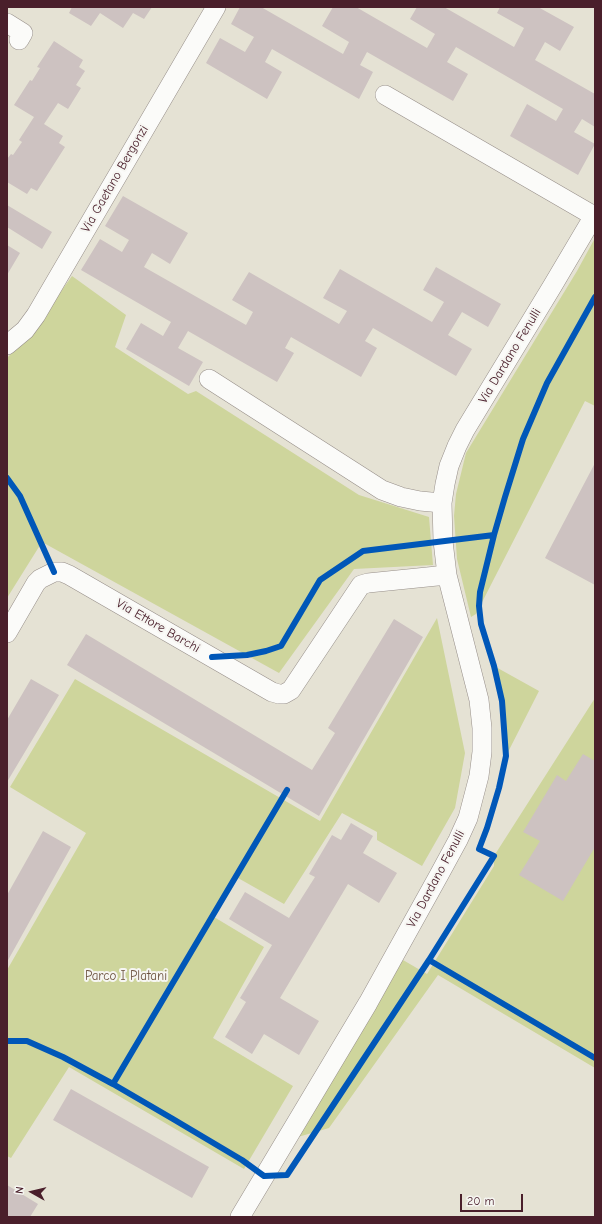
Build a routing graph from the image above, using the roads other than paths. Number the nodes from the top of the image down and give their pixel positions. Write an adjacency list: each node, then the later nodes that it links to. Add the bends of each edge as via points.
1 (216, 7): 6 (street, Via Gaetano Bergonzi, via 36,315 25,330)
2 (7, 23): 3 (street, via 24,34)
3 (19, 40)
4 (385, 95): 5 (street, Via Dardano Fenulli)
5 (594, 215): 8 (street, Via Dardano Fenulli, via 459,440 449,466)
6 (7, 345)
7 (209, 379): 8 (street, via 382,490 401,497)
8 (442, 503): 9 (street, Via Dardano Fenulli)
9 (447, 575): 10 (street, Via Ettore Barchi, via 361,585 291,690 284,694 272,692 62,572 54,572 36,583); 11 (street, Via Dardano Fenulli, via 479,700 482,728 479,776 468,818 368,1003)
10 (7, 633)
11 (240, 1217)

